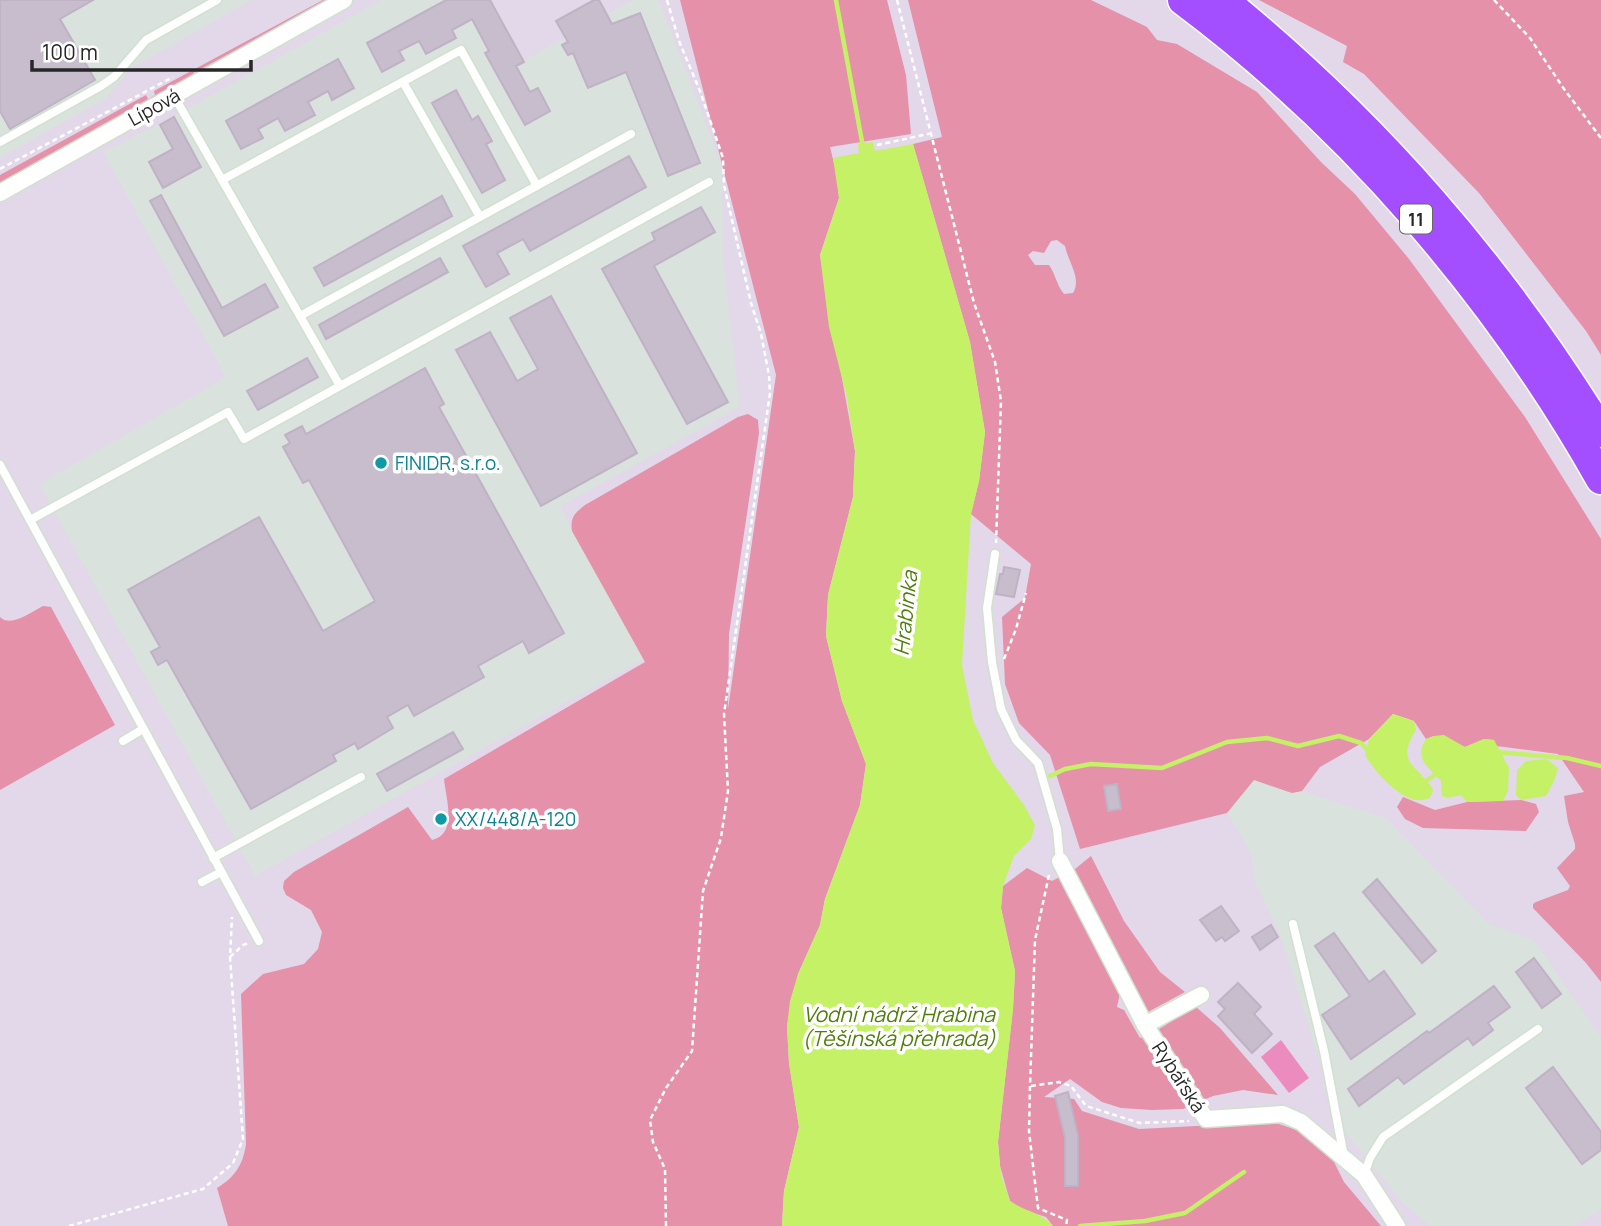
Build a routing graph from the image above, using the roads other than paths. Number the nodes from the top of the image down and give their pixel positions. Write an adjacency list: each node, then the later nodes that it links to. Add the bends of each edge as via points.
1 (217, 0): 8 (lane, via 146,40 102,86)
2 (344, 0): 6 (street, Lípová)
3 (1183, 0): 18 (highway, 11, via 1307,105 1424,227 1504,328)
4 (1223, 0): 16 (highway, 11, via 1356,120 1462,235 1518,307)
5 (403, 82): 9 (lane); 11 (lane, via 461,50); 13 (lane)
6 (174, 96): 9 (lane); 12 (street, Lípová)
7 (632, 134): 11 (lane)
8 (0, 142)
9 (222, 180): 14 (lane)
10 (709, 183): 15 (lane)
11 (537, 186): 13 (lane)
12 (0, 192)
13 (480, 217): 14 (lane)
14 (300, 316): 15 (lane)
15 (340, 386): 19 (lane, via 244,439 228,412)
16 (1601, 432)
17 (0, 465): 19 (lane)
18 (1601, 479)
19 (30, 520): 21 (lane)
20 (995, 554): 25 (lane, via 987,608 1001,709 1016,740 1038,763)
21 (143, 729): 22 (lane); 24 (lane)
22 (123, 741)
23 (361, 777): 24 (lane)
24 (214, 858): 26 (lane)
25 (1060, 861): 31 (street, Rybářská)
26 (221, 872): 27 (lane); 29 (lane)
27 (202, 882)
28 (1293, 924): 33 (lane)
29 (259, 941)
30 (1201, 995): 31 (street)
31 (1145, 1025): 33 (street, Rybářská, via 1206,1119 1283,1114 1301,1122)
32 (1538, 1029): 34 (lane, via 1383,1137)
33 (1345, 1157): 34 (street, Rybářská)
34 (1364, 1175): 35 (street, Rybářská)
35 (1397, 1226)

